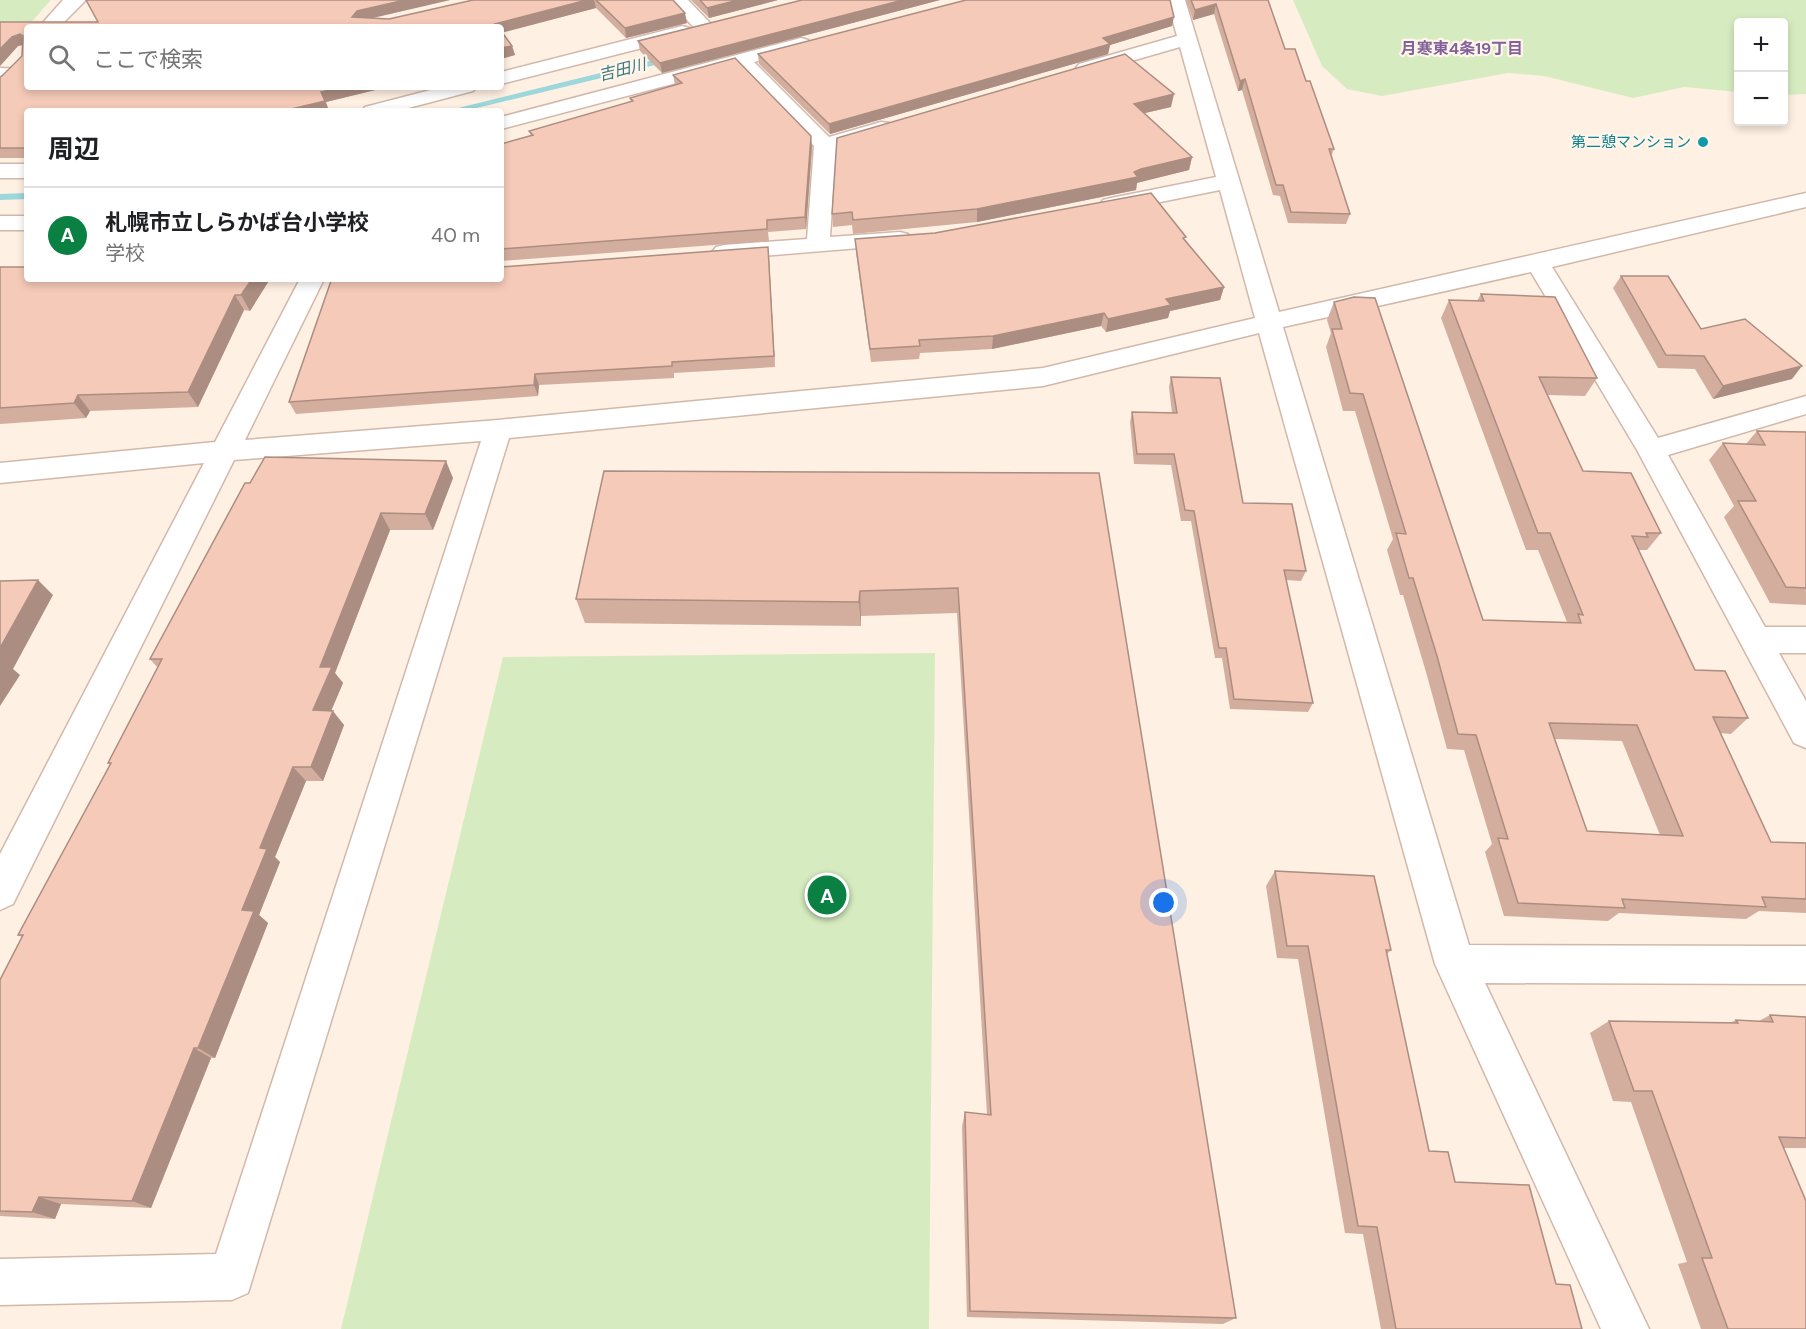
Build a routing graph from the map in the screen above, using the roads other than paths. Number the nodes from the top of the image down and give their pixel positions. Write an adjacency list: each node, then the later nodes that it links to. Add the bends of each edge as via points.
1 (77, 0): 5 (street)
2 (678, 0): 6 (street)
3 (1176, 0): 8 (street)
4 (725, 21): 6 (street)
5 (52, 24)
6 (704, 27): 13 (street)
7 (821, 39): 9 (street)
8 (1186, 39): 11 (street); 21 (street)
9 (741, 60): 17 (street); 18 (street)
10 (24, 67): 12 (street)
11 (1062, 75)
12 (2, 77)
13 (504, 77)
14 (454, 90): 15 (street)
15 (384, 108)
16 (904, 121): 18 (street)
17 (504, 122)
18 (825, 145): 27 (street)
19 (0, 171): 20 (street)
20 (24, 171)
21 (1230, 182): 23 (street); 32 (street)
22 (1806, 200): 29 (street)
23 (1092, 208)
24 (0, 223): 25 (street)
25 (24, 223)
26 (922, 238): 27 (street)
27 (818, 244): 28 (street)
28 (700, 254)
29 (1538, 263): 32 (street); 35 (street)
30 (311, 282): 31 (street); 36 (street)
31 (340, 282)
32 (1270, 321): 34 (street, via 1043,377); 42 (street)
33 (1806, 405): 35 (street)
34 (498, 430): 36 (street); 44 (street, via 232,1277)
35 (1651, 450): 38 (street)
36 (223, 451): 37 (street); 41 (street)
37 (0, 473)
38 (1755, 640): 39 (street); 40 (street)
39 (1806, 640)
40 (1806, 733)
41 (0, 892)
42 (1455, 964): 43 (street); 45 (street)
43 (1806, 965)
44 (0, 1282)
45 (1625, 1329)

